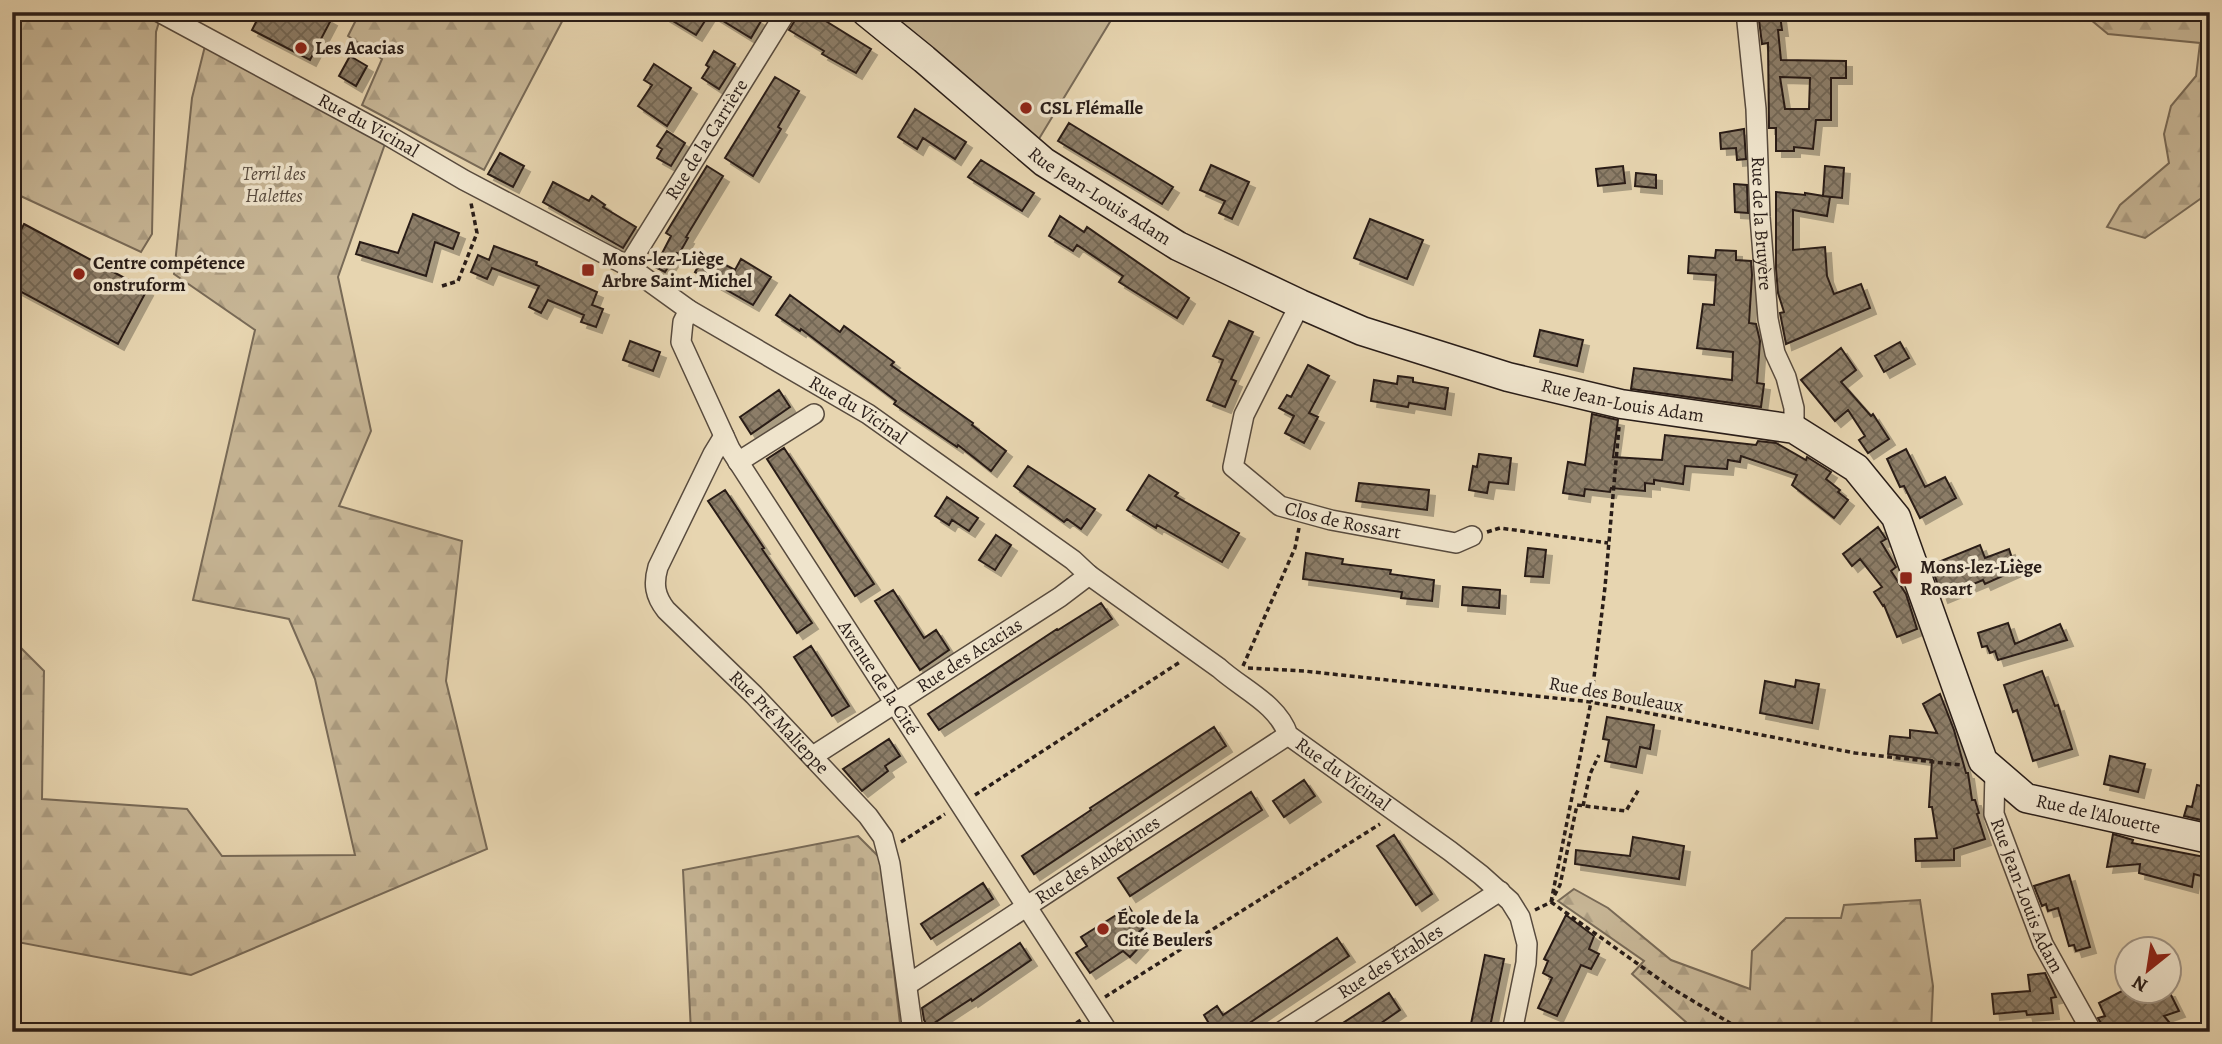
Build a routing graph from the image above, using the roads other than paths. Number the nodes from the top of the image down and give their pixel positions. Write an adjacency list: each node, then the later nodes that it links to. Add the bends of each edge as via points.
1 (159, 12): 5 (street, Rue du Vicinal)
2 (786, 12): 5 (street, Rue de la Carrière)
3 (866, 12): 6 (street, Rue Jean-Louis Adam, via 1044,162 1178,246)
4 (1746, 12): 9 (street, Rue de la Bruyère, via 1768,319 1774,353 1794,408)
5 (628, 265): 7 (street, Rue du Vicinal)
6 (1300, 304): 9 (street, Rue Jean-Louis Adam, via 1362,331 1508,377 1622,404); 12 (street, Clos de Rossart, via 1244,415 1233,467 1280,506 1456,543)
7 (689, 310): 10 (street, Avenue de la Cité, via 681,342); 13 (street, Rue du Vicinal, via 868,414)
8 (814, 414): 11 (street, Rue du Vicinal)
9 (1794, 429): 17 (street, Rue Jean-Louis Adam, via 1856,468 1896,517)
10 (724, 436): 11 (street, Avenue de la Cité); 16 (street, Rue Pré Malieppe, via 654,585 666,610)
11 (737, 462): 14 (street, Avenue de la Cité)
12 (1472, 536)
13 (1089, 575): 14 (street, Rue des Acacias); 15 (street, Rue du Vicinal, via 1280,717)
14 (895, 704): 16 (street, Rue des Acacias); 20 (street, Avenue de la Cité)
15 (1288, 735): 19 (street, Rue du Vicinal); 20 (street, Rue des Aubépines)
16 (813, 756): 21 (street, Rue Pré Malieppe, via 877,827 887,850)
17 (1989, 766): 18 (street, Rue de l'Alouette, via 2026,798); 26 (street, Rue Jean-Louis Adam, via 1994,814 2043,944)
18 (2210, 839)
19 (1500, 891): 24 (street, Rue des Érables); 25 (street, Rue du Vicinal, via 1520,917 1527,944)
20 (1026, 907): 21 (street, Rue des Aubépines); 23 (street, Avenue de la Cité)
21 (907, 985): 22 (street, Rue Pré Malieppe)
22 (914, 1032)
23 (1108, 1032)
24 (1281, 1032)
25 (1512, 1032)
26 (2092, 1032)

